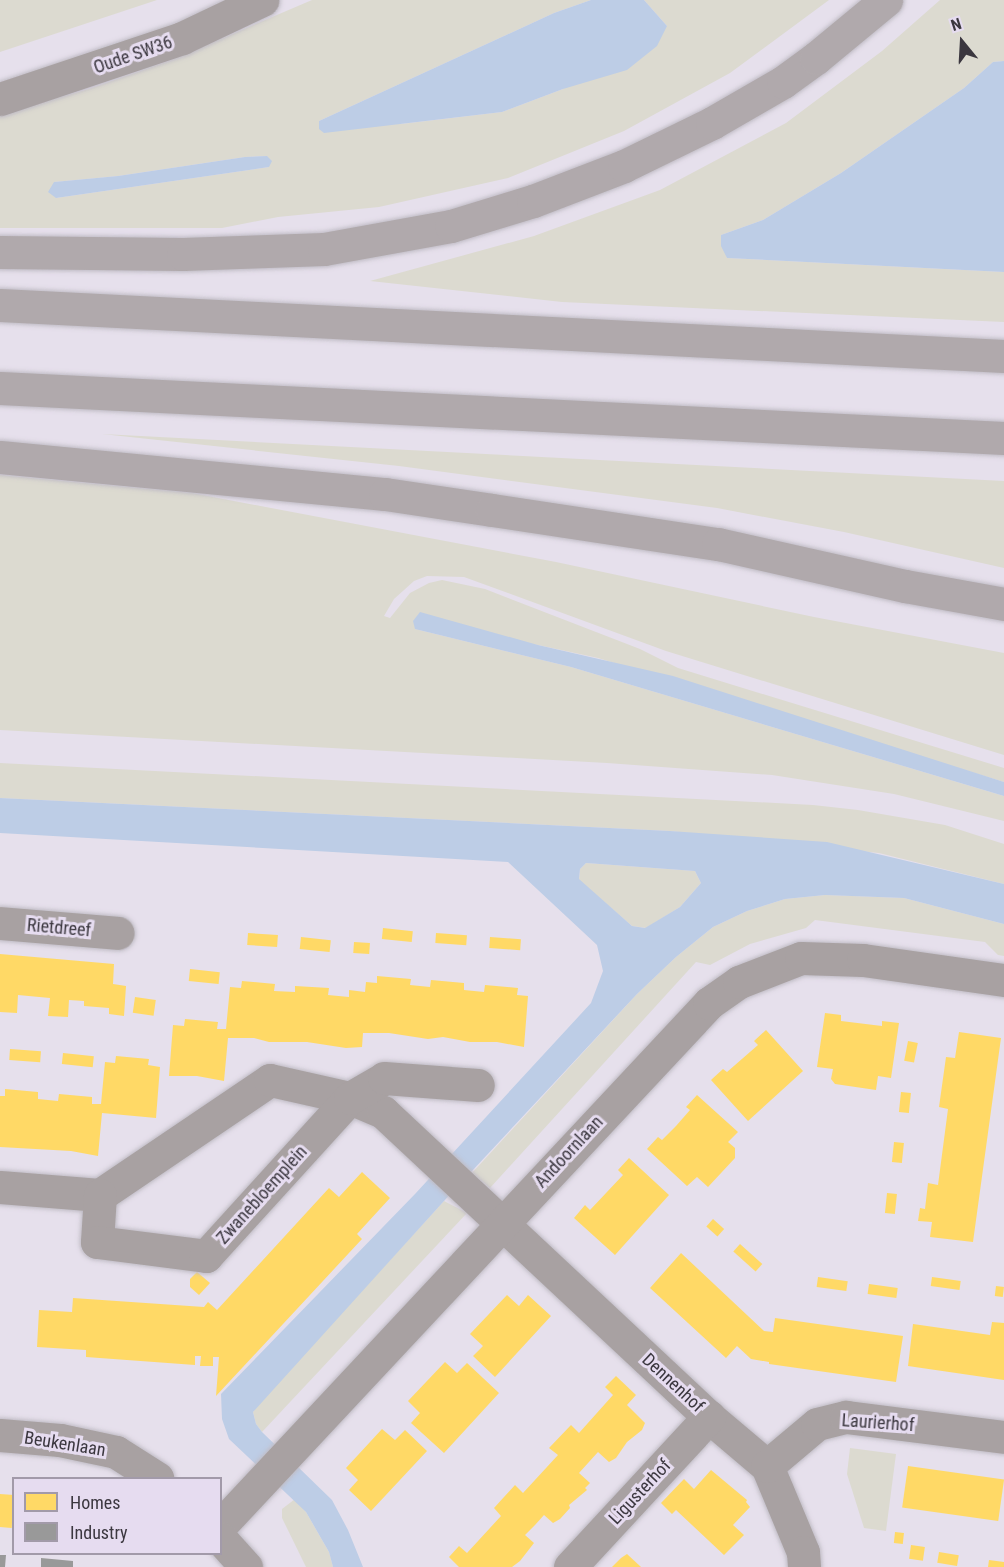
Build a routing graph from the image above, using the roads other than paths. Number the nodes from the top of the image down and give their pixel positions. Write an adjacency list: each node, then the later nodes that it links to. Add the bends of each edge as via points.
1 (262, 0): 3 (street, Oude SW36, via 182,38)
2 (886, 0): 4 (highway, via 791,76 712,123 624,166 533,201 451,226 324,249 183,254)
3 (0, 99)
4 (0, 252)
5 (0, 305): 6 (highway)
6 (1004, 356)
7 (0, 388): 8 (highway)
8 (1004, 438)
9 (0, 457): 10 (highway, via 339,489 444,503 718,544)
10 (1004, 604)
11 (0, 923): 12 (street, Rietdreef)
12 (118, 933)
13 (1004, 980): 18 (street, Andoornlaan, via 863,960 801,958 739,982 709,1003)
14 (478, 1085): 15 (street, Zwanebloemplein, via 384,1078)
15 (350, 1098): 17 (street, via 270,1080); 17 (street, Zwanebloemplein, via 206,1257 98,1242); 18 (street, via 383,1112)
16 (0, 1187): 17 (street)
17 (100, 1195)
18 (501, 1225): 19 (street, Dennenhof); 24 (street, Andoornlaan)
19 (709, 1417): 22 (street, Dennenhof); 27 (street, Ligusterhof)
20 (0, 1435): 23 (street, Beukenlaan, via 60,1440 116,1452)
21 (1004, 1437): 22 (street, Laurierhof, via 846,1418 817,1424)
22 (767, 1466): 28 (street, Dennenhof, via 803,1552)
23 (154, 1477)
24 (222, 1524)
25 (222, 1540): 26 (street)
26 (246, 1567)
27 (570, 1567)
28 (804, 1567)

